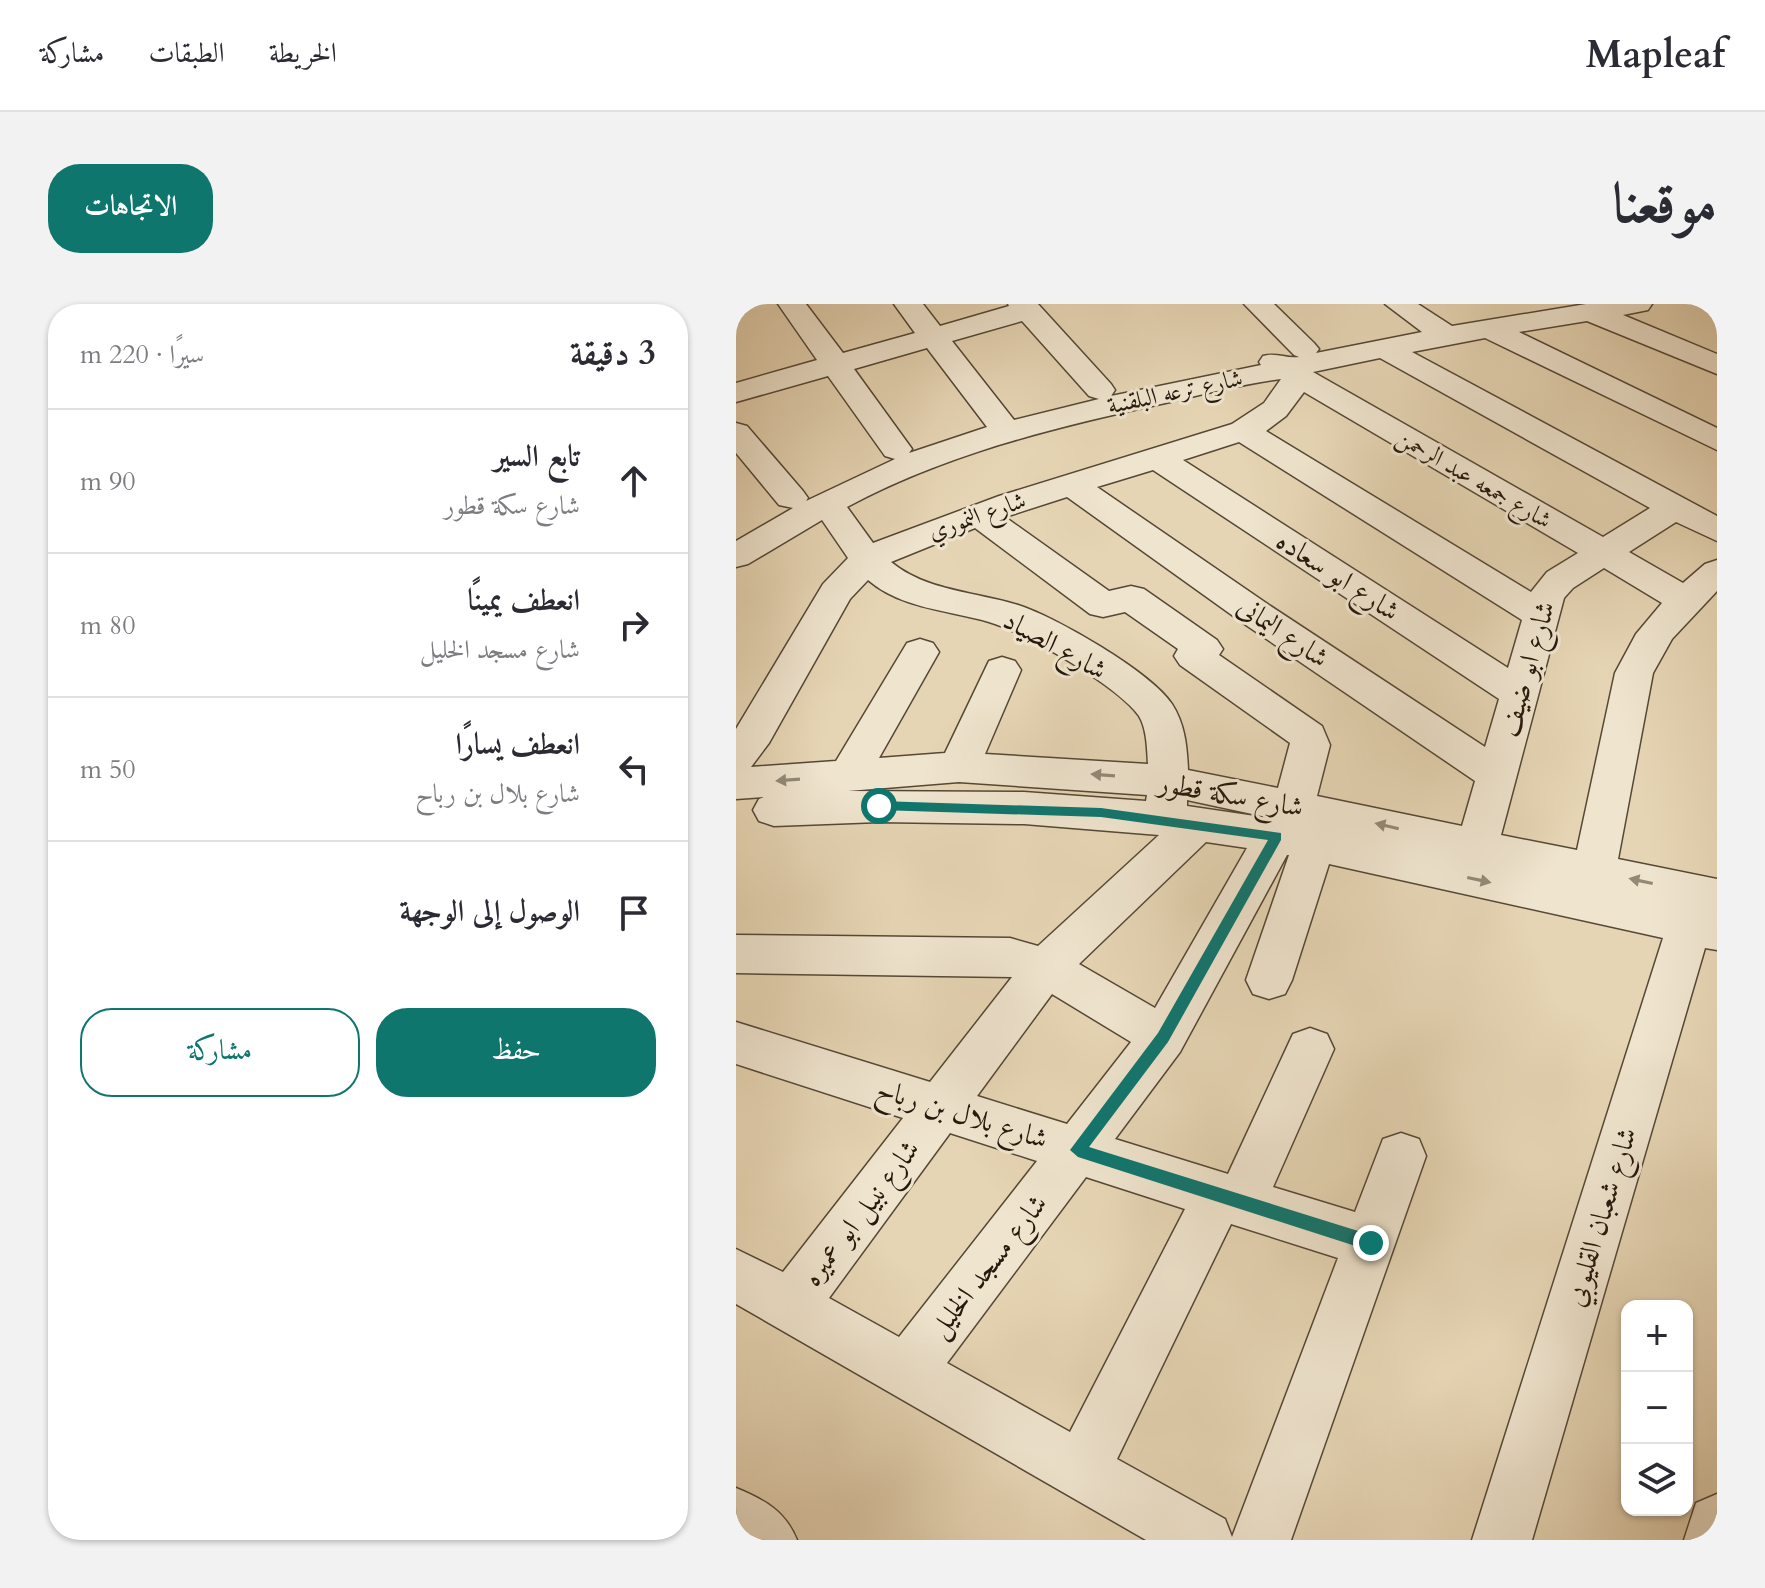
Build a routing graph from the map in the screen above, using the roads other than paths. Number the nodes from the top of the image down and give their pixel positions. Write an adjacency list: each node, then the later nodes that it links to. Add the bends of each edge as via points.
1 (792, 304): 15 (street)
2 (908, 304): 12 (street)
3 (1258, 304): 14 (street, شارع جمعه عبد الرحمن)
4 (1399, 304): 11 (street)
5 (1553, 304): 8 (street, شارع ترعه البلقنية)
6 (1638, 304): 9 (street, شارع ترعه البلقنية)
7 (1025, 307): 12 (street); 18 (street)
8 (1515, 307): 11 (street, شارع ترعه البلقنية)
9 (1582, 308): 10 (street, شارع ترعه البلقنية); 16 (street)
10 (1488, 328): 11 (street, شارع ترعه البلقنية); 23 (street)
11 (1438, 330): 13 (street, شارع ترعه البلقنية); 14 (street, شارع ترعه البلقنية)
12 (936, 338): 15 (street); 20 (street)
13 (1387, 350): 14 (street, شارع ترعه البلقنية); 29 (street)
14 (1288, 363): 17 (street, شارع ترعه البلقنية); 21 (street, شارع النموري, via 1284,403); 33 (street, شارع جمعه عبد الرحمن)
15 (834, 365): 19 (street); 24 (street)
16 (1717, 365)
17 (1199, 378): 18 (street, شارع ترعه البلقنية); 20 (street, شارع ترعه البلقنية, via 1090,410)
18 (1100, 390): 20 (street, شارع ترعه البلقنية)
19 (736, 393)
20 (1001, 425): 24 (street, شارع ترعه البلقنية); 28 (street, شارع ترعه البلقنية)
21 (1243, 431): 25 (street, شارع النموري); 39 (street)
22 (736, 433): 27 (street)
23 (1717, 440)
24 (896, 449): 27 (street, شارع ترعه البلقنية)
25 (1157, 458): 26 (street, شارع النموري); 44 (street, شارع ابو سعاده)
26 (1072, 485): 30 (street, شارع النموري); 38 (street, شارع اليمانى)
27 (791, 498): 32 (street, شارع ترعه البلقنية)
28 (826, 502): 34 (street, شارع ترعه البلقنية); 35 (street, شارع الصياد)
29 (1675, 507): 31 (street); 33 (street, شارع ابو ضيف)
30 (979, 515): 35 (street, شارع النموري); 41 (street, via 1051,552 1103,605 1134,600)
31 (1717, 530)
32 (736, 532)
33 (1603, 553): 37 (street, شارع جمعه عبد الرحمن); 39 (street, شارع ابو ضيف, via 1552,587)
34 (736, 556)
35 (868, 559): 43 (street, شارع الصياد, via 915,593 1019,619); 45 (street, شارع النموري, via 836,592)
36 (1717, 572): 37 (street)
37 (1685, 600): 54 (street, via 1654,632 1634,673)
38 (1256, 614): 41 (street); 47 (street, شارع اليمانى)
39 (1540, 614): 44 (street, شارع ابو ضيف)
40 (920, 652): 48 (street)
41 (1198, 653): 43 (street); 52 (street, via 1308,736)
42 (1002, 670): 46 (street)
43 (1138, 693): 50 (street, شارع الصياد, via 1161,719)
44 (1519, 694): 47 (street, شارع ابو ضيف)
45 (736, 758)
46 (959, 767): 48 (street, شارع سكة قطور); 50 (street, شارع سكة قطور, one-way to 46)
47 (1496, 775): 53 (street, شارع ابو ضيف)
48 (848, 776): 49 (street, شارع سكة قطور, one-way to 49)
49 (736, 784)
50 (1177, 808): 51 (street, شارع سكة قطور, via 1101,812 879,806); 52 (street, شارع سكة قطور); 57 (street, شارع نبيل ابو عميره)
51 (736, 812)
52 (1295, 829): 53 (street, شارع سكة قطور, one-way to 52); 55 (street, شارع سكة قطور, one-way to 55); 58 (street); 59 (street, شارع مسجد الخليل)
53 (1477, 847): 54 (street, شارع سكة قطور)
54 (1594, 871): 55 (street, شارع سكة قطور, one-way to 54)
55 (1704, 912): 76 (street, شارع شعبان القليوبي)
56 (736, 954): 57 (street, via 996,957)
57 (1046, 967): 59 (street); 62 (street, شارع نبيل ابو عميره)
58 (1269, 980)
59 (1163, 1037): 63 (street, شارع مسجد الخليل)
60 (739, 1048): 62 (street, شارع بلال بن رباح)
61 (1310, 1049): 65 (street)
62 (942, 1108): 63 (street, شارع بلال بن رباح); 68 (street, شارع نبيل ابو عميره)
63 (1078, 1150): 65 (street, شارع بلال بن رباح); 69 (street, شارع مسجد الخليل)
64 (1401, 1156): 66 (street)
65 (1230, 1198): 66 (street, شارع بلال بن رباح); 70 (street)
66 (1371, 1243): 75 (street)
67 (736, 1275): 68 (street)
68 (790, 1306): 69 (street)
69 (906, 1372): 70 (street)
70 (1081, 1471): 74 (street)
71 (736, 1517): 73 (street)
72 (1717, 1524): 77 (street)
73 (767, 1540)
74 (1204, 1540)
75 (1261, 1540)
76 (1502, 1540)
77 (1714, 1540)

